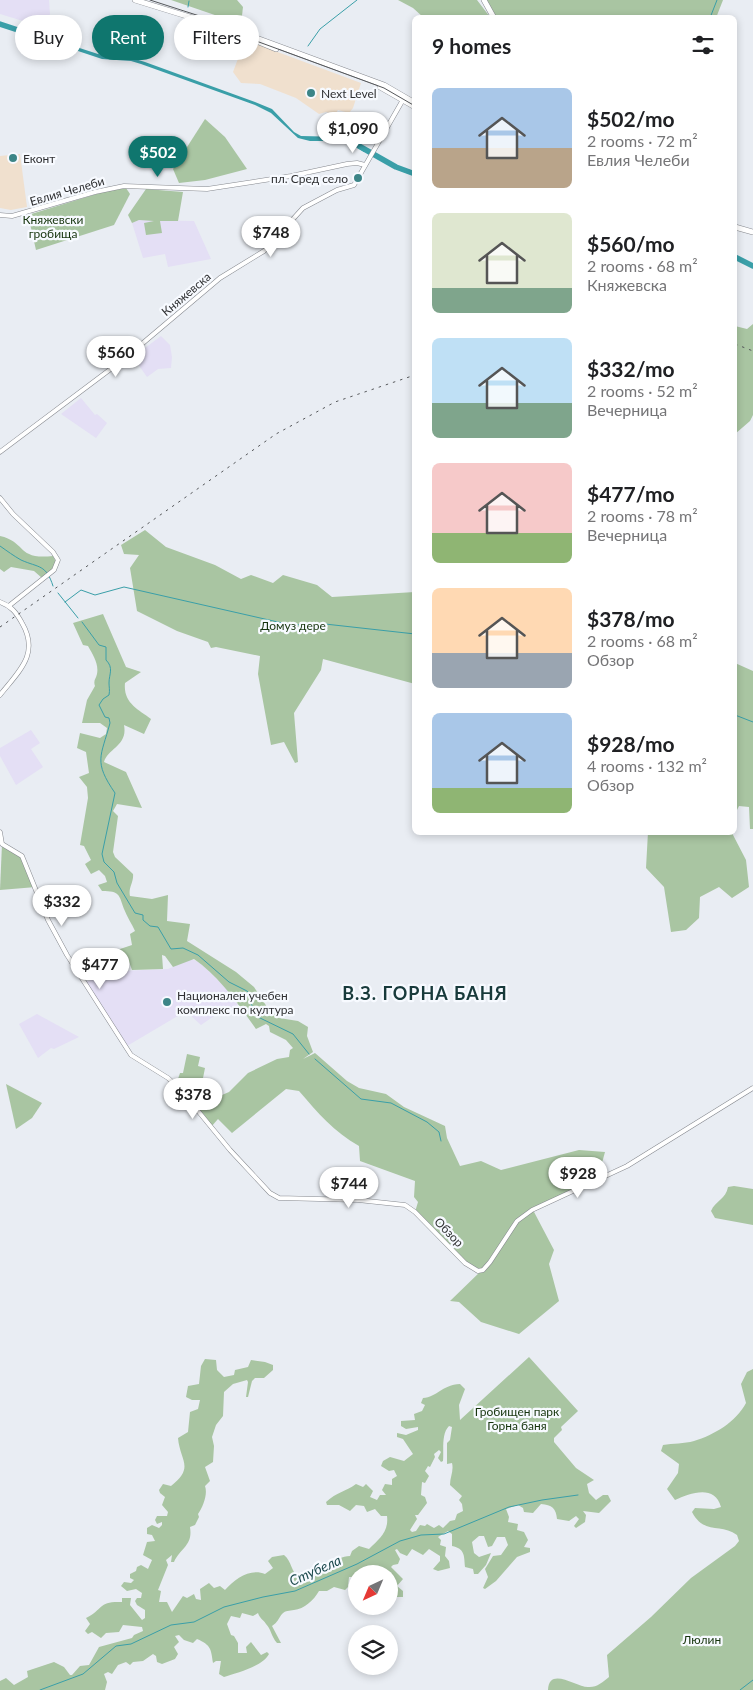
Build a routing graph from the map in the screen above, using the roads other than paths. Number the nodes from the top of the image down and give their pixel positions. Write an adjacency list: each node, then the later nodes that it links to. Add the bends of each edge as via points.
1 (135, 0): 4 (main road, via 239,34)
2 (484, 0): 3 (main road)
3 (492, 15)
4 (403, 98): 5 (main road); 6 (main road); 7 (street, Княжевска)
5 (412, 102)
6 (412, 105)
7 (365, 165): 8 (street, Евлия Челеби, via 346,164 207,189 124,186 12,216); 11 (street, Княжевска, via 354,185 303,208 264,251 220,278 124,359)
8 (0, 215)
9 (737, 228): 10 (main road)
10 (753, 232)
11 (0, 452)
12 (0, 498): 14 (street, via 55,554 58,564)
13 (0, 602): 14 (street)
14 (10, 605): 15 (street, via 27,632 29,652 22,668)
15 (0, 694)
16 (0, 832): 17 (street, Обзор, via 2,844 22,856 48,920 67,955 131,1055 180,1089 270,1194 279,1198 405,1205 478,1271 490,1262 517,1222 532,1210 627,1166)
17 (753, 1088)

